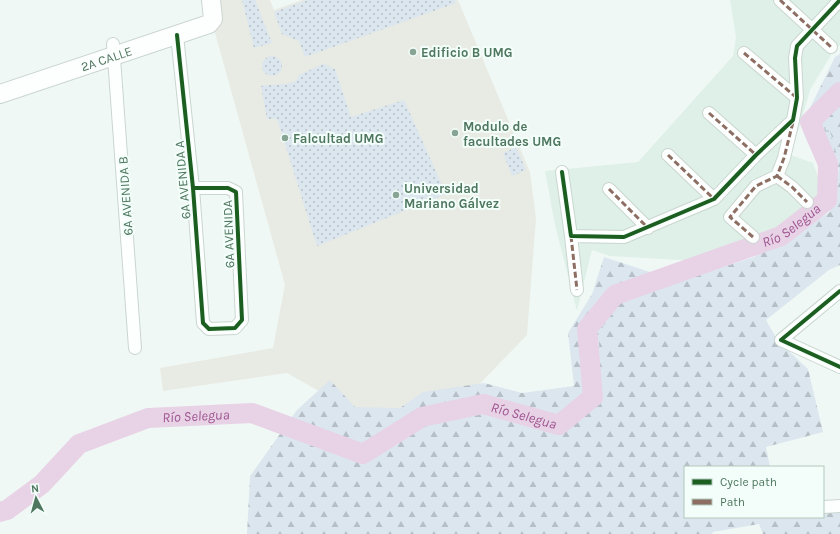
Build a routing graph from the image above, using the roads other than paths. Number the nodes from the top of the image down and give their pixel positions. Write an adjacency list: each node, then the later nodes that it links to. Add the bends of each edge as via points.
1 (780, 0): 4 (street)
2 (840, 0): 4 (street)
3 (206, 8): 5 (street, 2A CALLE); 7 (street, 2A CALLE, via 195,16)
4 (811, 30): 6 (street); 11 (street, via 796,46)
5 (177, 35): 7 (street, 2A CALLE); 18 (street, 6A AVENIDA A)
6 (831, 47)
7 (114, 49): 9 (street, 2A CALLE); 10 (street, 2A CALLE); 28 (street, 6A AVENIDA B)
8 (744, 52): 11 (street)
9 (0, 82)
10 (0, 94)
11 (797, 98): 13 (street)
12 (709, 113): 15 (street)
13 (793, 120): 15 (street); 17 (street)
14 (668, 155): 20 (street)
15 (756, 155): 20 (street)
16 (562, 172): 23 (street)
17 (777, 176): 21 (street); 24 (street, via 756,186 730,217)
18 (193, 188): 27 (street, 6A AVENIDA A); 27 (street, 6A AVENIDA, via 228,188 236,192 242,320 235,328 209,329)
19 (609, 189): 22 (street)
20 (714, 199): 22 (street)
21 (807, 202)
22 (648, 228): 23 (street, via 624,237)
23 (571, 236): 25 (street)
24 (753, 237)
25 (577, 290)
26 (840, 291): 29 (street, via 781,340)
27 (204, 323)
28 (135, 348)
29 (840, 367)
30 (840, 506): 31 (street)
31 (824, 507)

